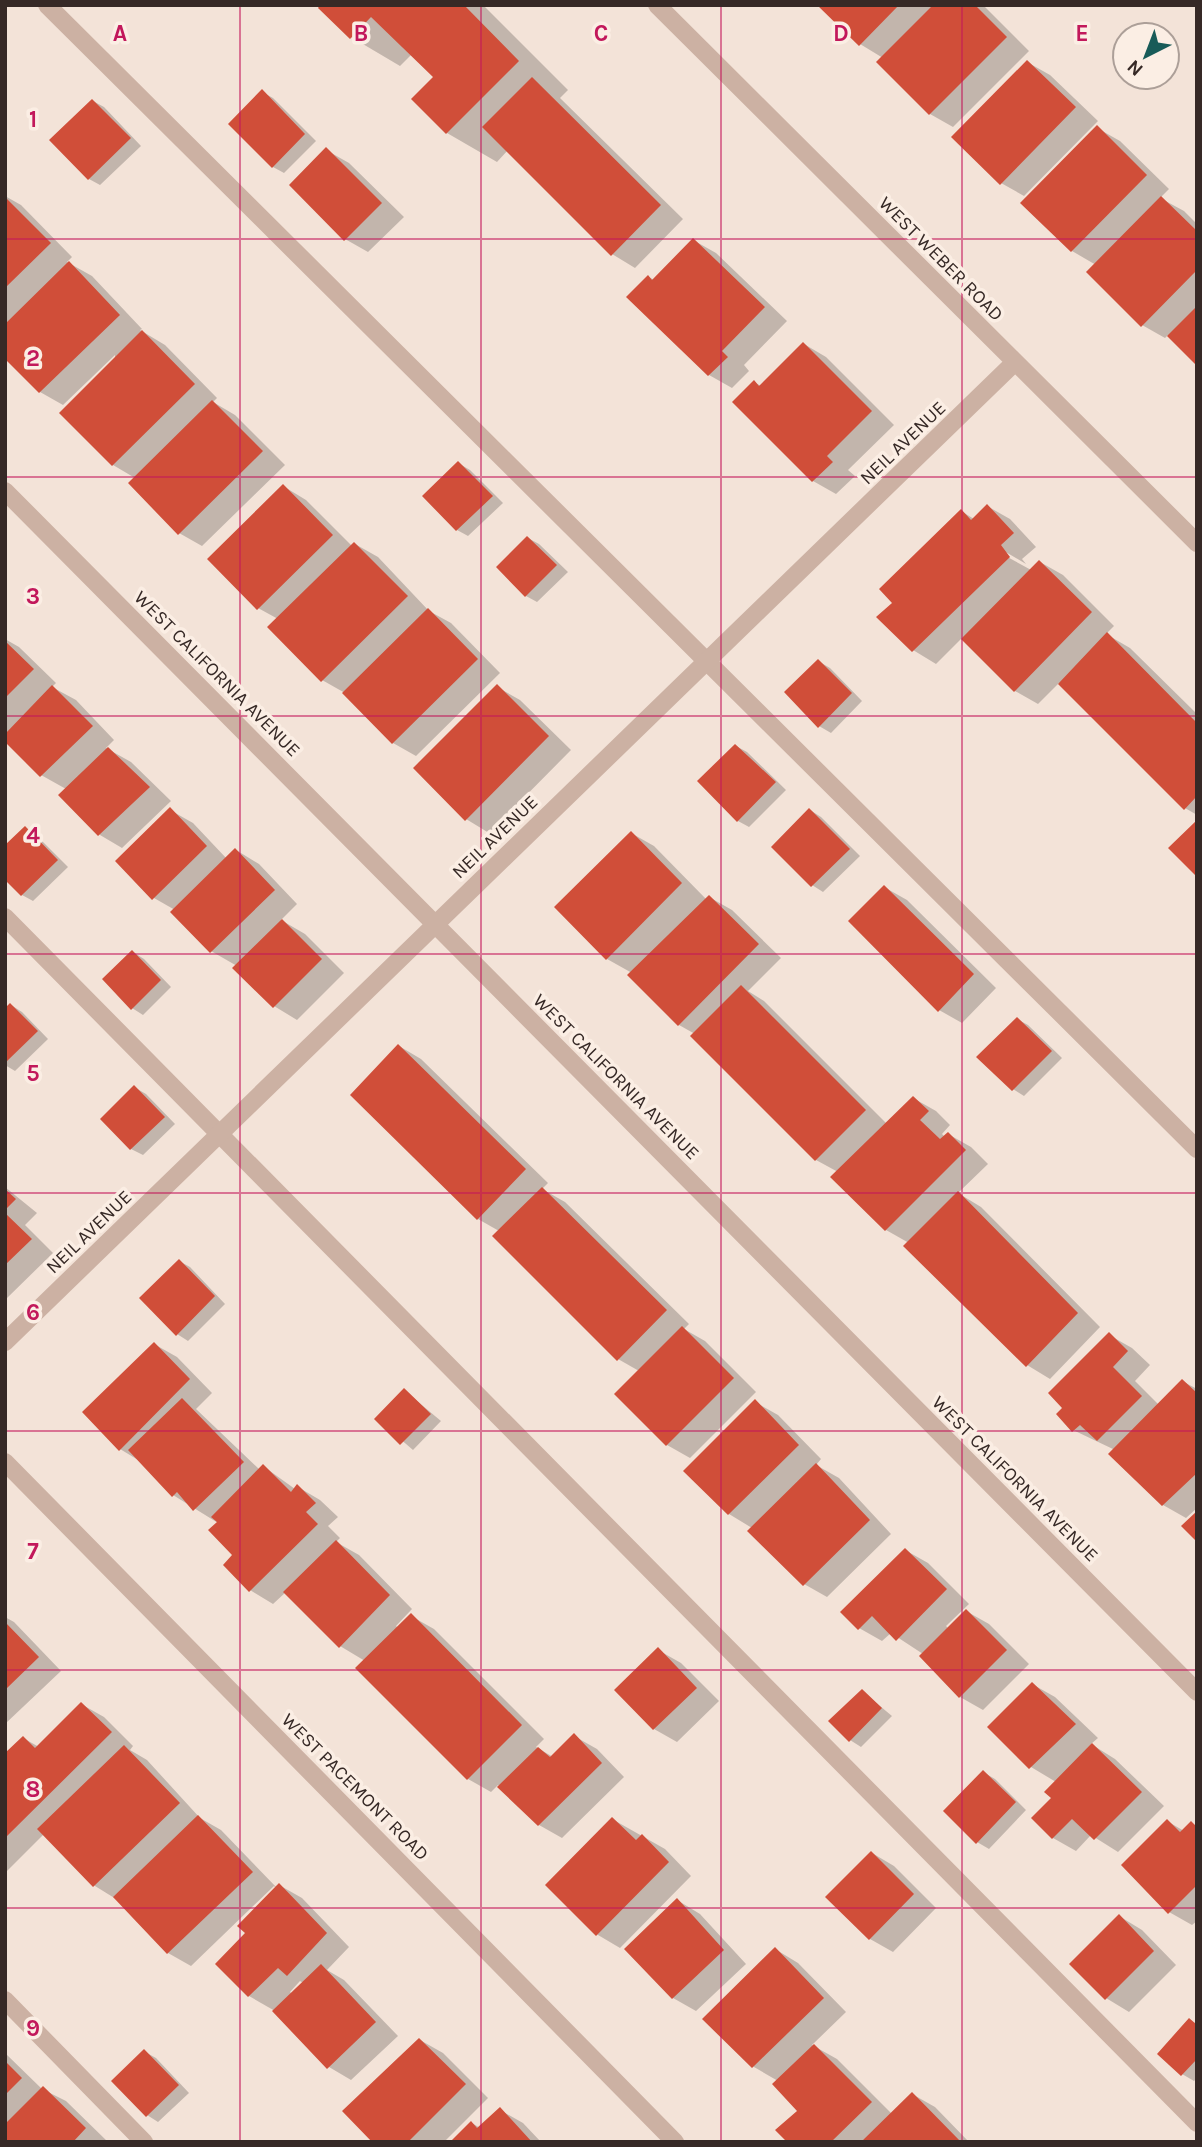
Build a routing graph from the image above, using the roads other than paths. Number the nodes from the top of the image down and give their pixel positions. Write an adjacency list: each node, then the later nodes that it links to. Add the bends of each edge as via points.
1 (47, 5): 6 (street)
2 (657, 5): 3 (street, WEST WEBER ROAD)
3 (1015, 362): 5 (street, WEST WEBER ROAD); 6 (street, NEIL AVENUE)
4 (5, 491): 8 (street, WEST CALIFORNIA AVENUE)
5 (1197, 543)
6 (707, 662): 8 (street, NEIL AVENUE); 10 (street)
7 (5, 917): 9 (street)
8 (436, 925): 9 (street, NEIL AVENUE); 13 (street, WEST CALIFORNIA AVENUE)
9 (220, 1134): 11 (street, NEIL AVENUE); 15 (street)
10 (1197, 1149)
11 (5, 1342)
12 (5, 1462): 17 (street, WEST PACEMONT ROAD)
13 (1197, 1692)
14 (5, 2000): 16 (street)
15 (1197, 2123)
16 (144, 2142)
17 (676, 2142)

